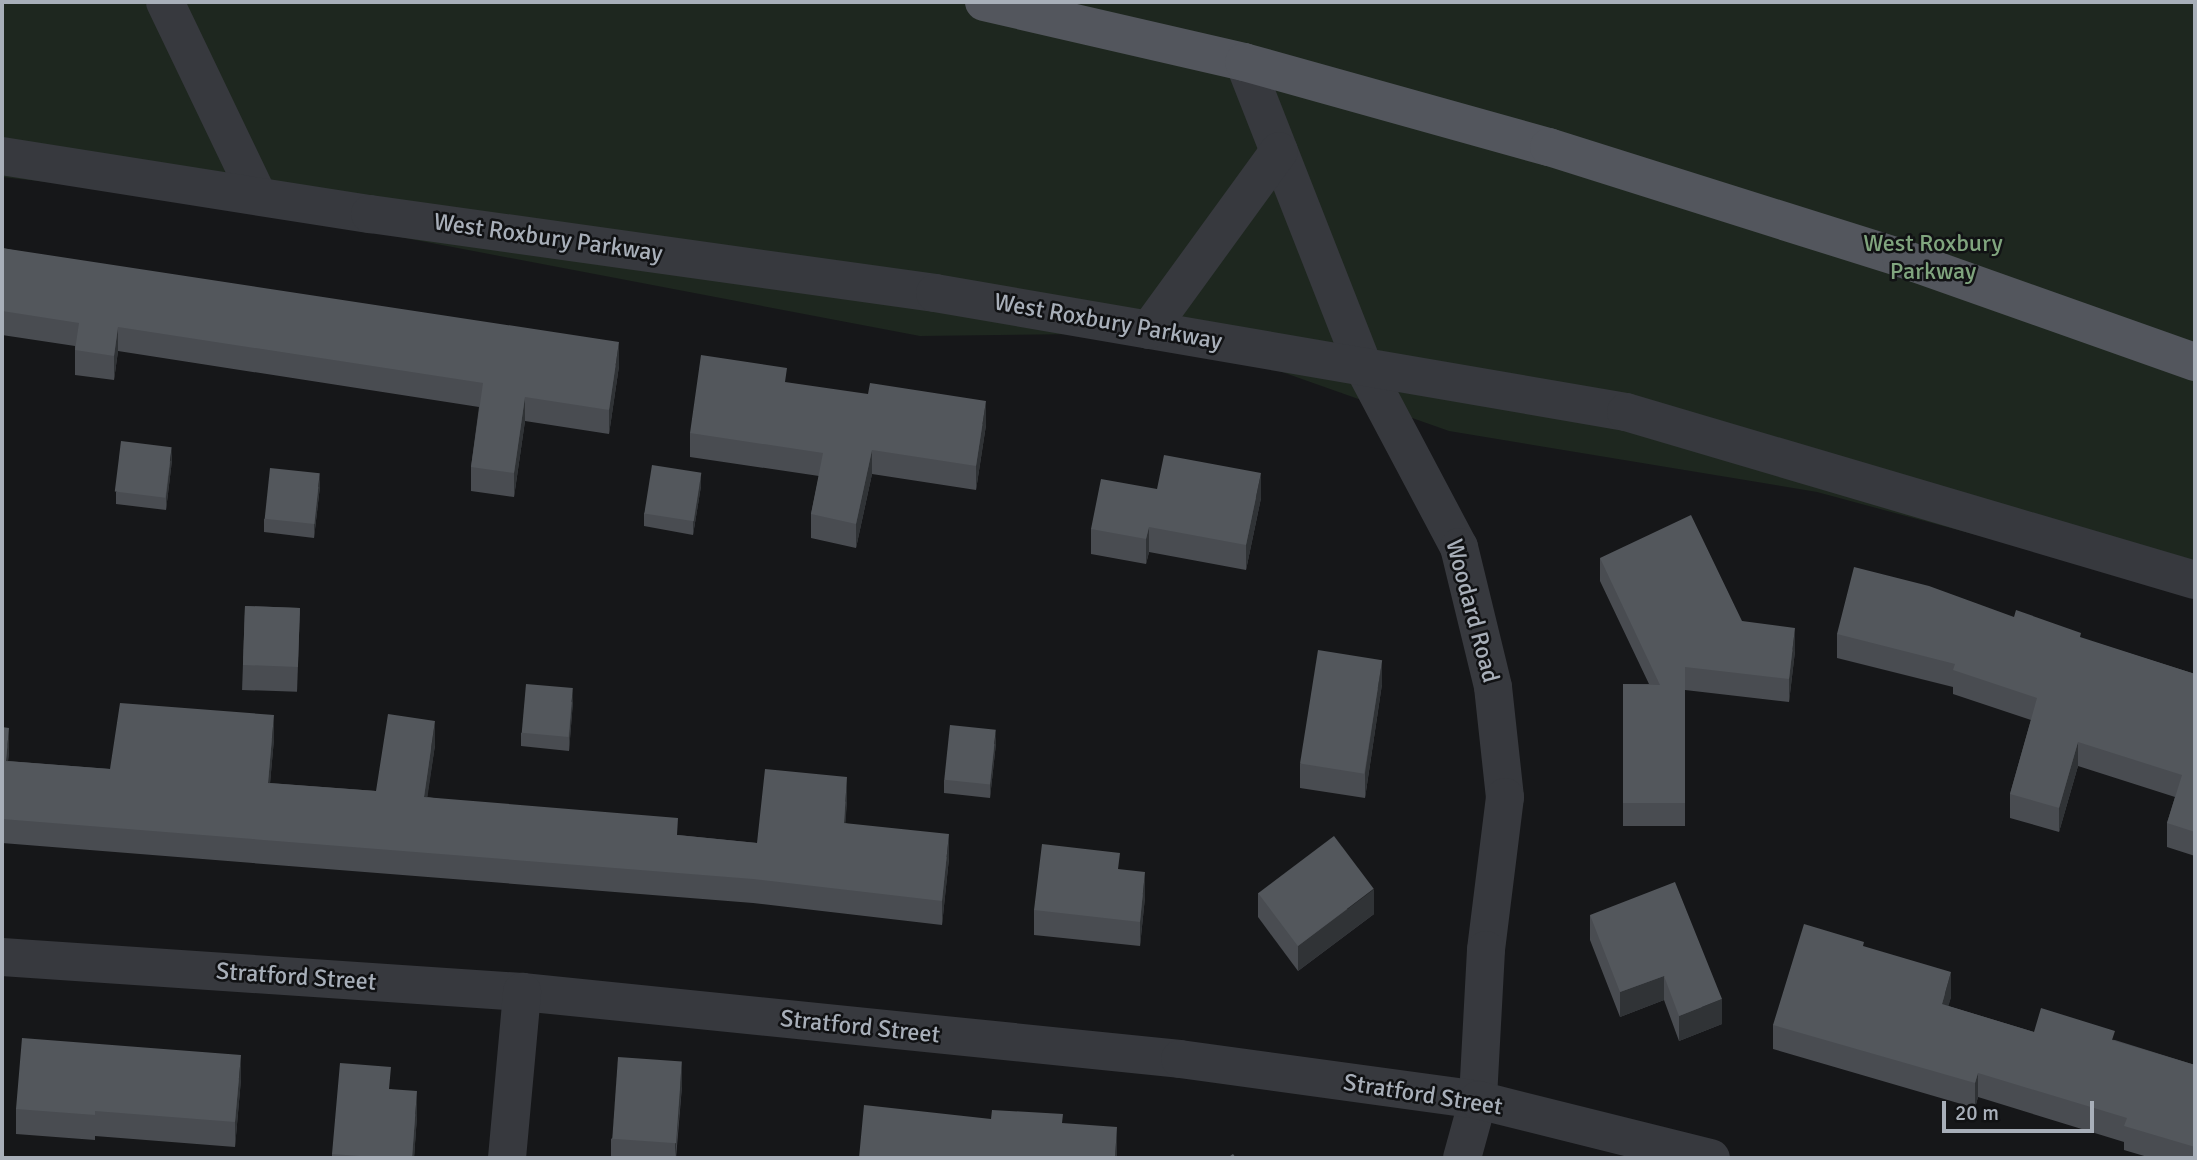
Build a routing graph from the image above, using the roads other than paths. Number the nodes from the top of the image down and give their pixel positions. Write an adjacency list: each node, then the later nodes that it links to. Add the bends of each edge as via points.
1 (165, 2): 6 (street)
2 (984, 2): 3 (main road)
3 (1244, 62): 4 (street, Woodard Road); 8 (main road, via 1549,147 1748,209)
4 (1279, 150): 7 (street); 9 (street, Woodard Road)
5 (2, 156): 6 (street, West Roxbury Parkway)
6 (258, 196): 7 (street, West Roxbury Parkway, via 935,292)
7 (1149, 330): 9 (street, West Roxbury Parkway)
8 (2195, 362)
9 (1363, 366): 10 (street, West Roxbury Parkway, via 1626,412); 13 (street, Woodard Road, via 1459,547 1493,687 1505,797 1486,950)
10 (2195, 580)
11 (2, 957): 12 (street, Stratford Street)
12 (522, 992): 13 (street, Stratford Street, via 1180,1059); 14 (street)
13 (1478, 1100): 15 (street, Woodard Road); 16 (street, Stratford Street)
14 (507, 1158)
15 (1462, 1158)
16 (1711, 1158)

